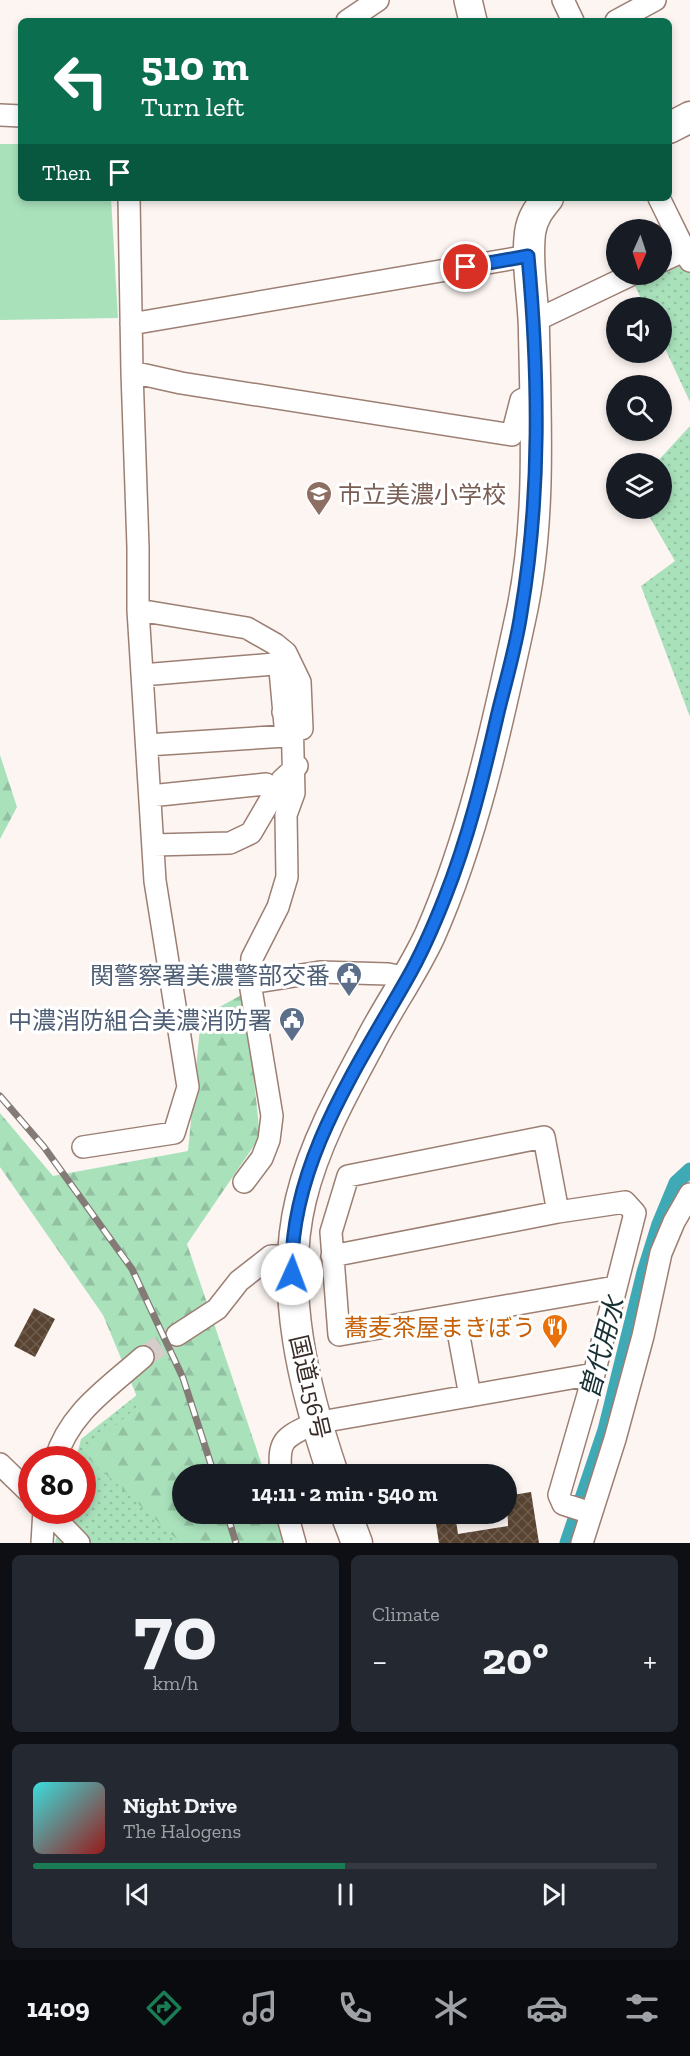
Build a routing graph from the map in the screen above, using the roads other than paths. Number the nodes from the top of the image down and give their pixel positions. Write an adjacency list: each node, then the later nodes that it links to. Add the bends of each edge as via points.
1 (378, 0): 5 (street)
2 (468, 0): 6 (main road)
3 (563, 0): 7 (street)
4 (655, 0): 8 (street)
5 (351, 18)
6 (473, 18)
7 (572, 18)
8 (622, 18)
9 (0, 115): 10 (street)
10 (18, 116)
11 (690, 117): 12 (highway)
12 (672, 126)
13 (129, 201): 21 (street)
14 (661, 201): 16 (street)
15 (535, 204): 17 (highway, 国道156号)
16 (688, 253): 18 (street)
17 (528, 256): 20 (highway, 国道156号); 21 (street)
18 (672, 258)
19 (610, 285): 20 (street, via 545,316)
20 (534, 316): 23 (highway, 国道156号)
21 (131, 324): 22 (street)
22 (132, 372): 23 (street, via 512,435 521,400); 24 (street)
23 (536, 393): 32 (highway, 国道156号, via 536,488 521,616 480,792 446,895)
24 (138, 610): 25 (street); 28 (street, via 247,628 286,653 300,682 302,726 298,764)
25 (142, 675): 26 (street, via 274,664 280,670); 27 (street)
26 (283, 712): 27 (street, via 286,736); 28 (street, via 292,715)
27 (147, 746): 30 (street)
28 (293, 771): 31 (street, via 282,780 251,833 230,843); 33 (street, via 294,793 286,815 287,877 278,907 252,958)
29 (266, 784): 30 (street)
30 (150, 796): 31 (street)
31 (154, 845): 34 (street, via 155,881 188,1087 174,1133)
32 (408, 978): 33 (street, via 320,972); 38 (highway, 国道156号, via 370,1041 322,1139 301,1200)
33 (250, 982): 35 (street, via 272,1116 262,1158)
34 (83, 1147)
35 (244, 1182)
36 (690, 1194): 52 (street, via 661,1253 619,1427)
37 (558, 1212): 39 (street); 39 (street, via 544,1137 348,1176 331,1232); 40 (street, via 625,1202 635,1213)
38 (292, 1256): 42 (street, via 271,1256 239,1281 217,1309); 46 (highway, 国道156号, via 296,1323)
39 (332, 1256): 41 (street, via 339,1335)
40 (615, 1287): 41 (street); 44 (street)
41 (455, 1316): 45 (street)
42 (177, 1335)
43 (143, 1357): 47 (street, via 78,1416)
44 (594, 1374): 45 (street); 52 (street, via 559,1495 563,1504)
45 (470, 1396): 46 (street)
46 (315, 1423): 49 (street, via 287,1437 281,1450); 50 (highway, 国道156号)
47 (60, 1446)
48 (0, 1464): 51 (street)
49 (281, 1464)
50 (329, 1464)
51 (18, 1481)
52 (590, 1512): 61 (street)
53 (44, 1524): 57 (street)
54 (60, 1524): 58 (street)
55 (290, 1524): 59 (street)
56 (350, 1524): 60 (highway)
57 (42, 1543)
58 (79, 1543)
59 (295, 1543)
60 (357, 1543)
61 (582, 1543)

